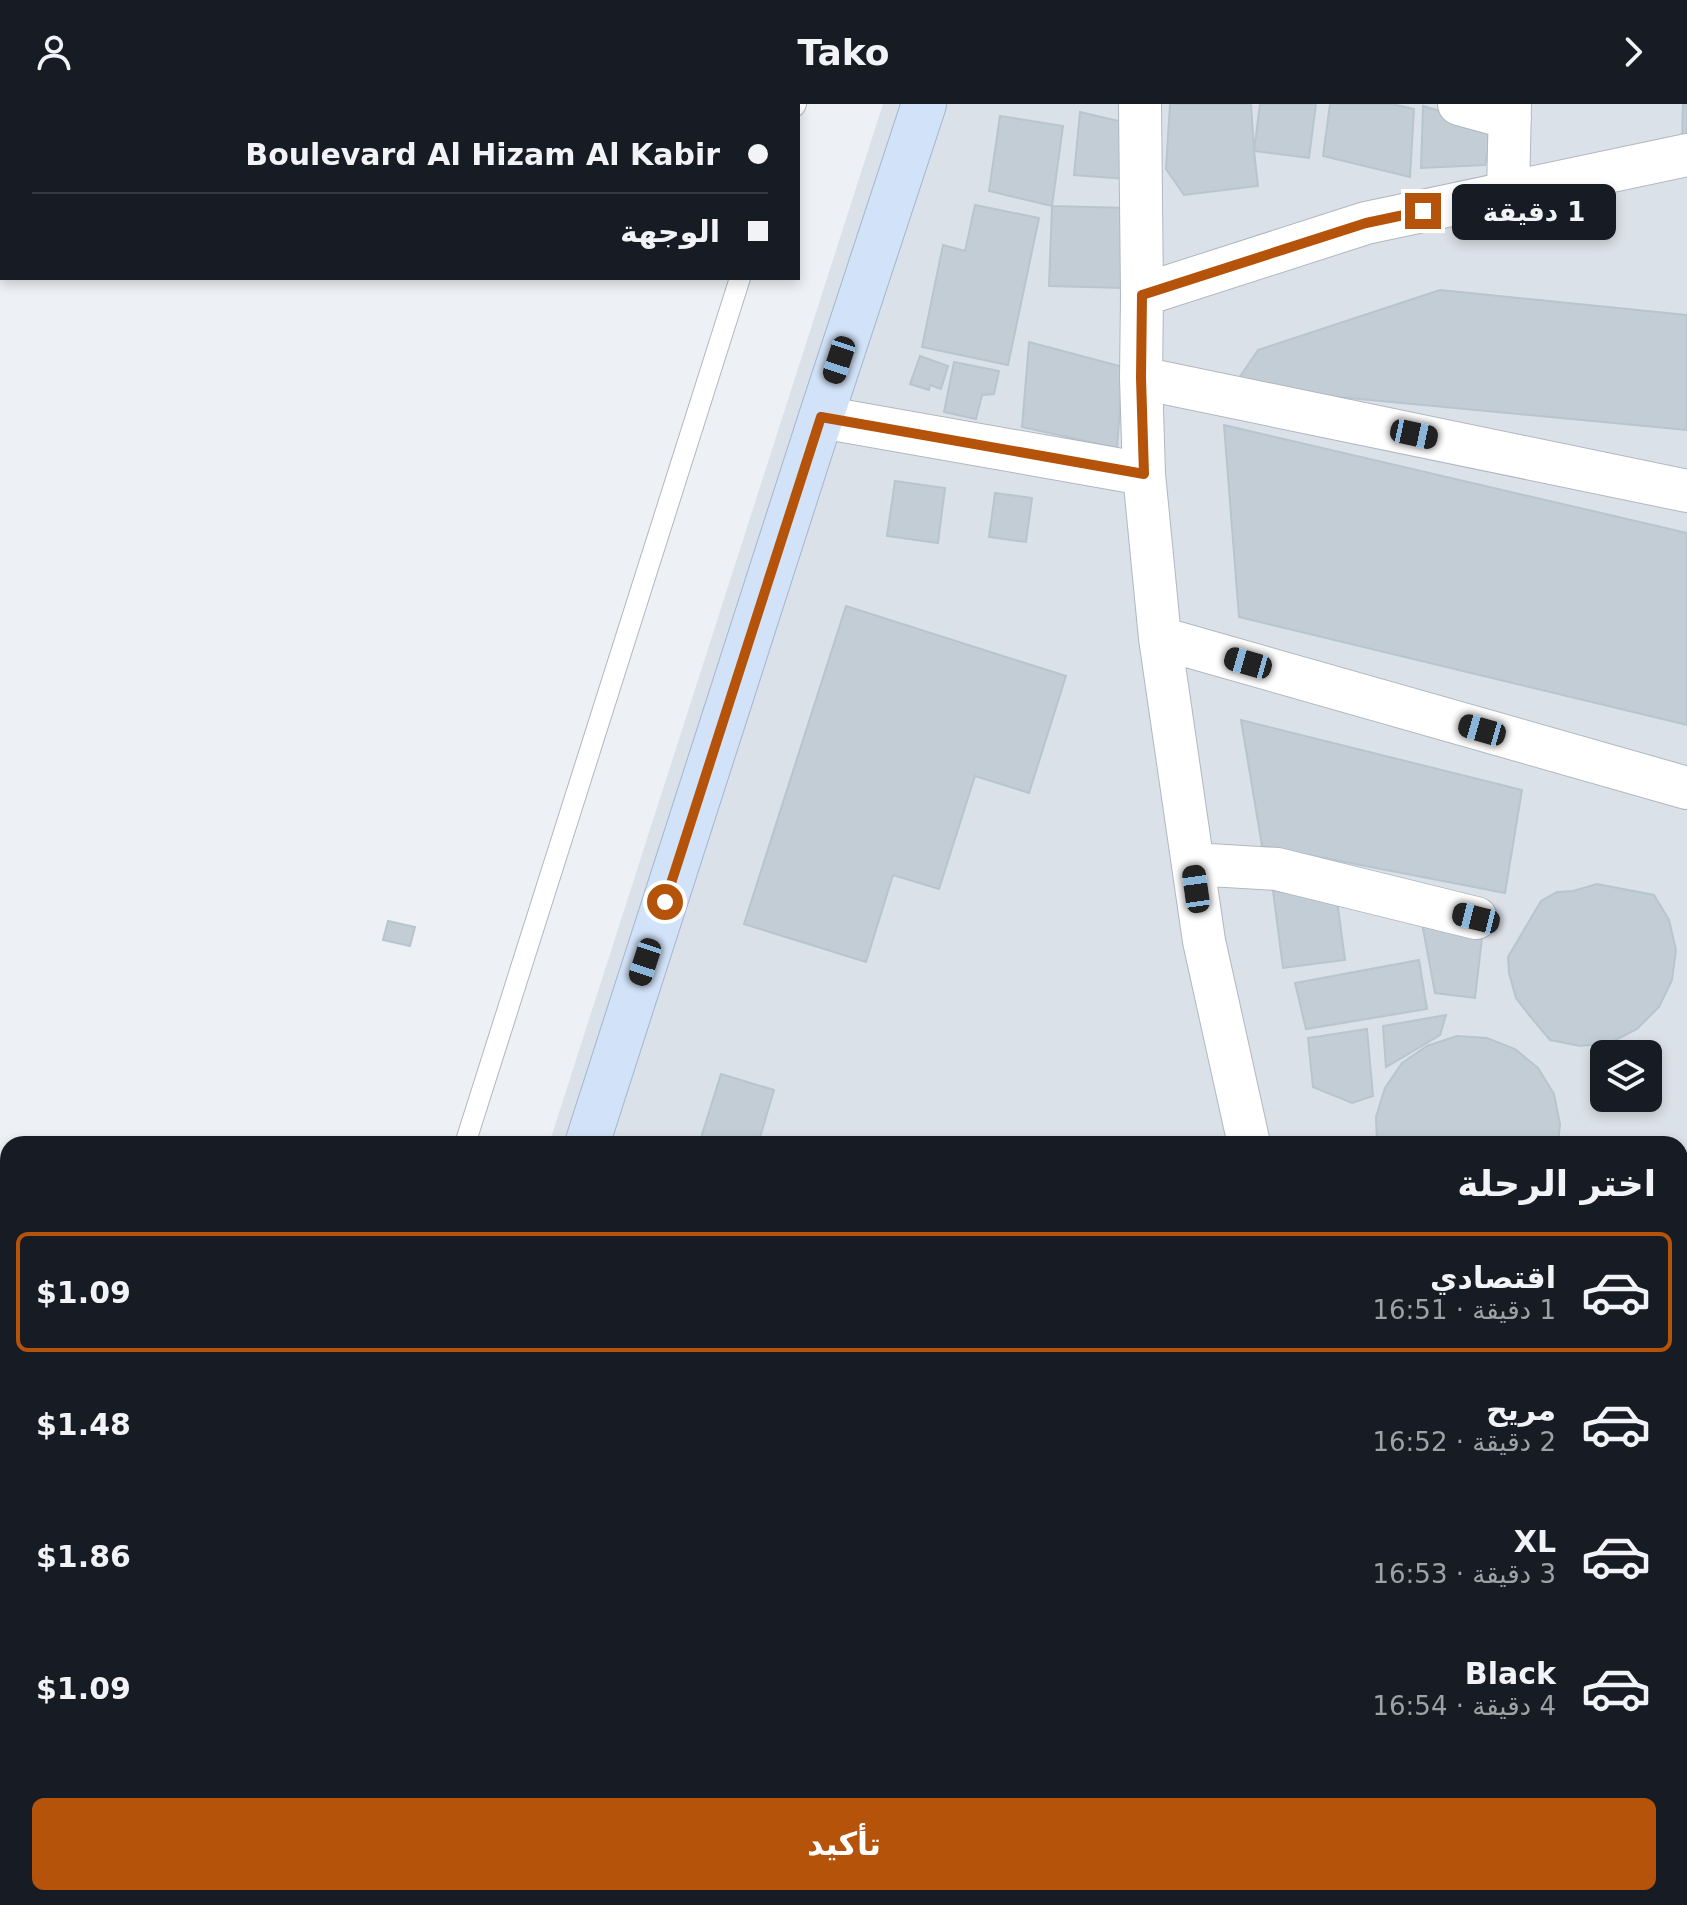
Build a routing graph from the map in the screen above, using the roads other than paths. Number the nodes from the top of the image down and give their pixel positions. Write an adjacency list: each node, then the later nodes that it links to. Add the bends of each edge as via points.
1 (924, 104): 10 (main road)
2 (1140, 104): 8 (street)
3 (1459, 104): 4 (street)
4 (1510, 111): 6 (street)
5 (1687, 155): 6 (street)
6 (1508, 193): 8 (street, via 1366,223)
7 (739, 280): 17 (lane)
8 (1142, 295): 9 (street)
9 (1141, 378): 11 (street); 12 (street)
10 (821, 417): 11 (street); 18 (main road)
11 (1144, 474): 13 (street)
12 (1687, 491)
13 (1160, 638): 14 (street); 15 (street)
14 (1687, 788)
15 (1193, 864): 16 (street, via 1277,869); 19 (street, via 1204,941)
16 (1476, 918)
17 (468, 1136)
18 (590, 1136)
19 (1247, 1136)

